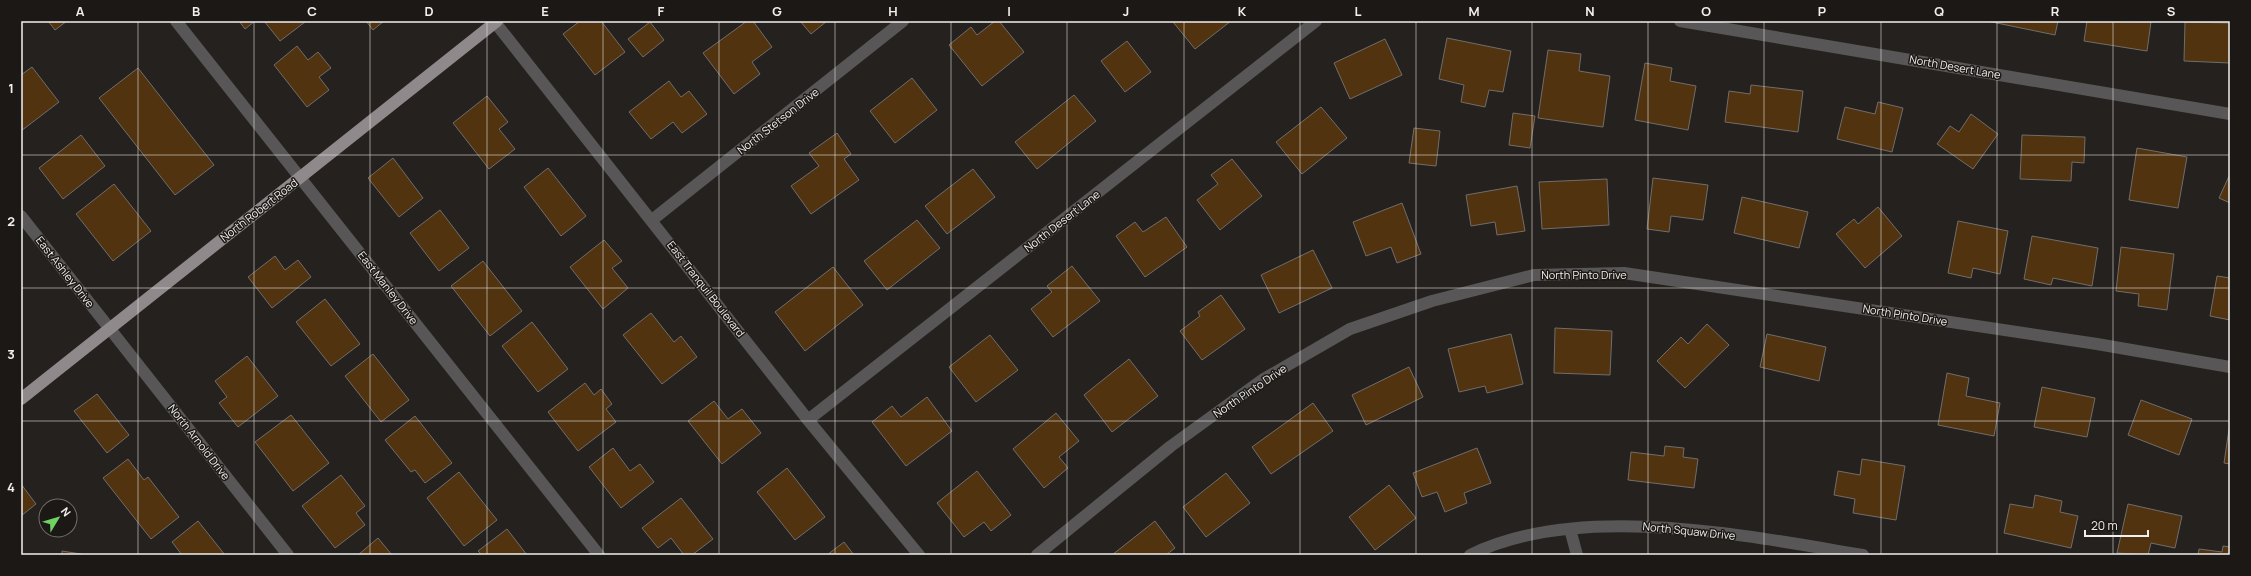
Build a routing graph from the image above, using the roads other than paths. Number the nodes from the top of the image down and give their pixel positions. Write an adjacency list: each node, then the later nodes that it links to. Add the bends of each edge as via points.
1 (176, 21): 7 (street, East Manley Drive)
2 (903, 21): 9 (street, North Stetson Drive)
3 (1316, 21): 13 (street, North Desert Lane)
4 (1680, 21): 6 (street, North Desert Lane)
5 (495, 22): 7 (main road, North Robert Road); 9 (street, East Tranquil Boulevard)
6 (2230, 114)
7 (301, 178): 10 (main road, North Robert Road); 16 (street, East Manley Drive)
8 (21, 216): 10 (street, East Ashley Drive)
9 (652, 220): 13 (street, East Tranquil Boulevard)
10 (109, 328): 12 (main road, North Robert Road); 15 (street, North Arnold Drive)
11 (2230, 367): 18 (street, North Pinto Drive, via 2097,344 1624,273 1534,275 1432,301 1350,329 1262,380 1171,446)
12 (21, 399)
13 (808, 420): 17 (street, East Tranquil Boulevard)
14 (1570, 529): 19 (street, North Squaw Drive, via 1522,536); 20 (street); 21 (street, North Squaw Drive, via 1652,526 1781,541)
15 (288, 555)
16 (599, 555)
17 (920, 555)
18 (1037, 555)
19 (1470, 555)
20 (1577, 555)
21 (1863, 555)

